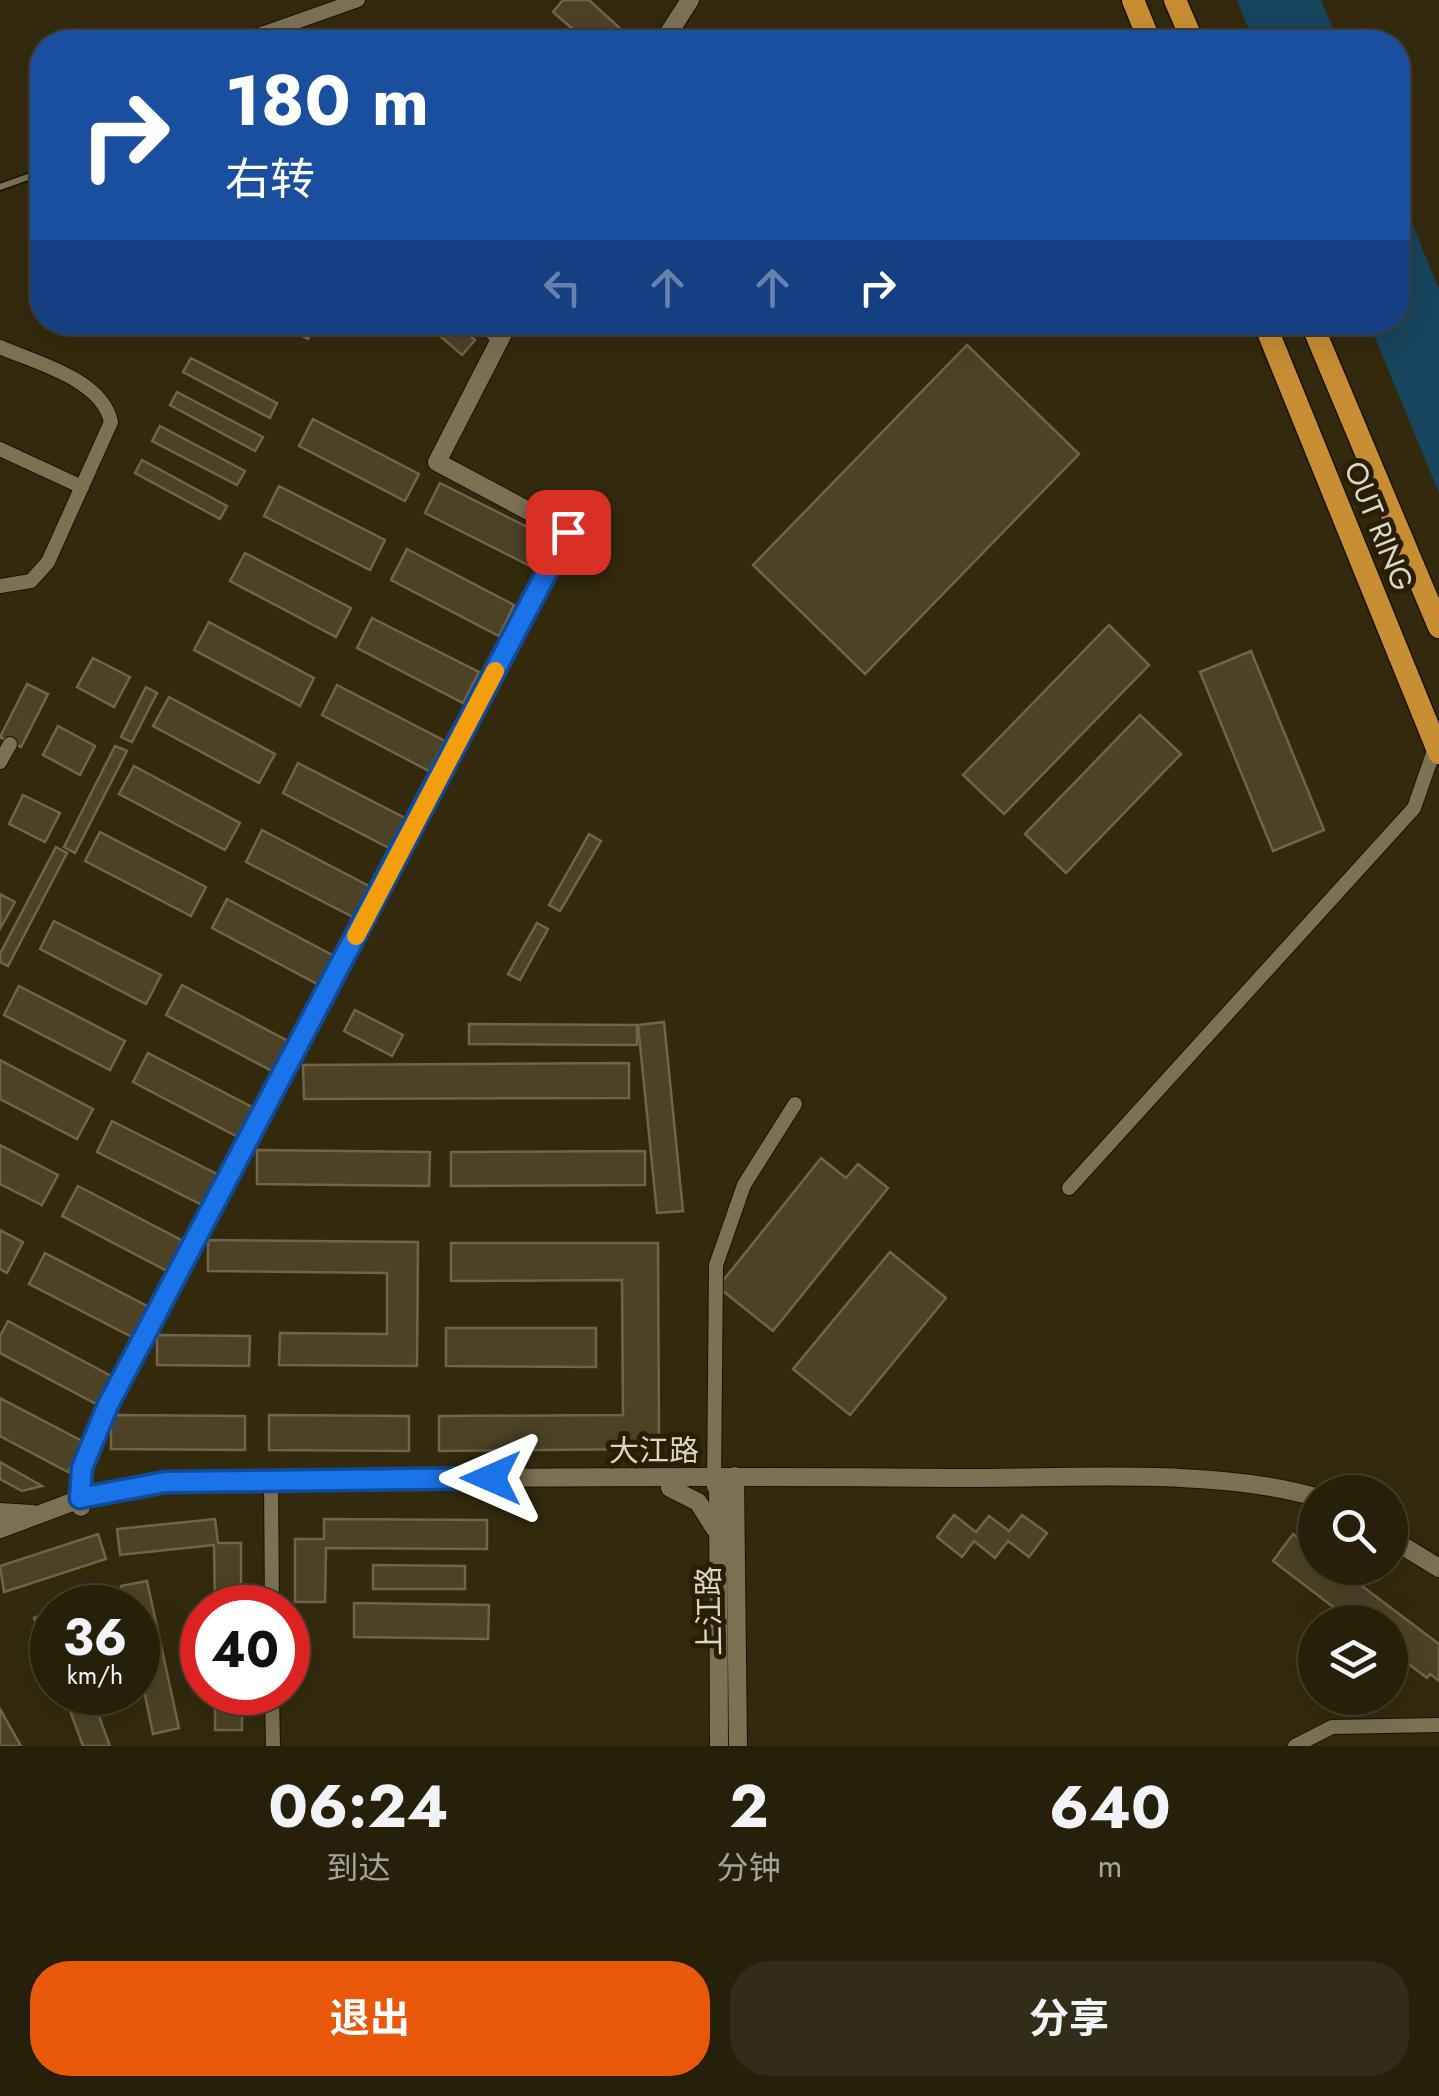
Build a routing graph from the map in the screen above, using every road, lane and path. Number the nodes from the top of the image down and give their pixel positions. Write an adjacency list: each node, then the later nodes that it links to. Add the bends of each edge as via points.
1 (358, 0): 5 (street)
2 (690, 0): 6 (street)
3 (1133, 0): 7 (highway)
4 (1174, 0): 8 (highway)
5 (273, 30)
6 (670, 30)
7 (1145, 30)
8 (1187, 30)
9 (30, 176): 10 (lane)
10 (0, 187)
11 (494, 335): 15 (street)
12 (502, 335): 15 (street)
13 (1269, 335): 22 (highway, OUT RING)
14 (1315, 335): 20 (highway, OUT RING)
15 (500, 340): 30 (street, via 438,462 568,532 108,1405 82,1468)
16 (0, 347): 18 (street, via 83,385 108,410 110,422)
17 (0, 449): 18 (street)
18 (82, 488): 19 (street, via 39,573 19,586)
19 (0, 586)
20 (1439, 627)
21 (10, 744): 23 (street)
22 (1438, 746): 25 (street, via 1414,808)
23 (0, 762)
24 (795, 1104): 28 (street, via 744,1184 716,1265)
25 (1068, 1188)
26 (672, 1482): 27 (street, 大江路); 28 (street); 32 (street)
27 (271, 1485): 30 (street, 大江路); 37 (street)
28 (719, 1485): 29 (street, 大江路, via 1239,1488); 32 (street)
29 (1298, 1498)
30 (80, 1502): 31 (street, 大江路)
31 (2, 1528)
32 (727, 1538): 41 (street, 上江路); 42 (street, 上江路)
33 (1408, 1538): 35 (street)
34 (1408, 1549): 36 (street)
35 (1439, 1556)
36 (1439, 1568)
37 (272, 1585)
38 (272, 1715): 40 (street)
39 (1439, 1724): 43 (street, via 1332,1727)
40 (272, 1746)
41 (719, 1746)
42 (738, 1746)
43 (1294, 1746)

